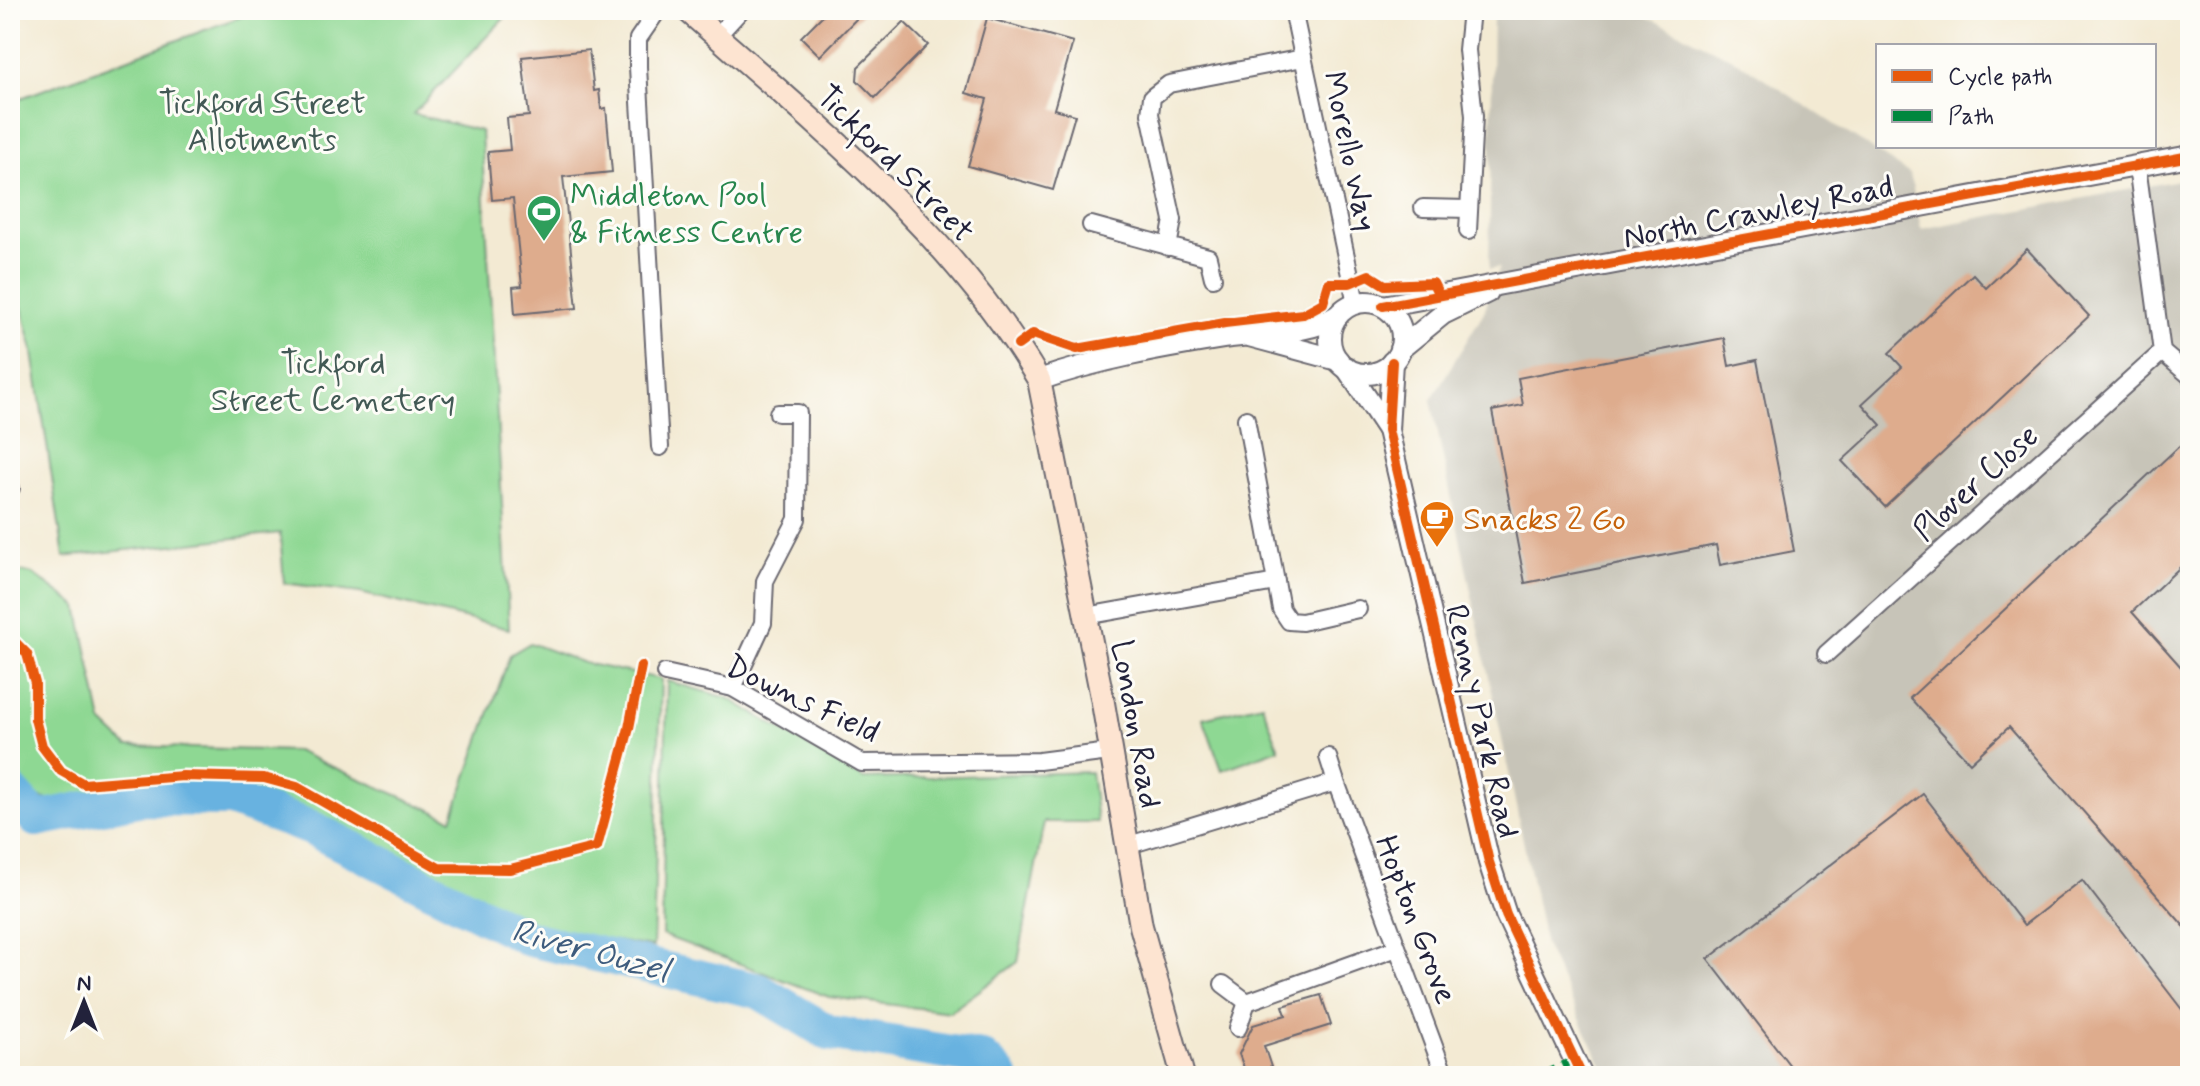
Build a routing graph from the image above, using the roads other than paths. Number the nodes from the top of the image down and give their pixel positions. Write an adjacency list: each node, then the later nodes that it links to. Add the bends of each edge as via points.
1 (658, 10): 29 (street, via 638,39 638,67)
2 (687, 10): 6 (main road, Tickford Street)
3 (741, 10): 6 (street)
4 (1293, 10): 7 (street, Morello Way)
5 (1471, 10): 11 (street, via 1467,50 1474,116)
6 (717, 36): 25 (main road, Tickford Street, via 909,212 982,297)
7 (1303, 58): 14 (street, via 1169,84 1152,97 1150,114 1173,220); 17 (street, Morello Way)
8 (2190, 156): 9 (street, North Crawley Road)
9 (2137, 166): 16 (street, North Crawley Road); 21 (street)
10 (1423, 208): 11 (street)
11 (1469, 209): 13 (street)
12 (1091, 225): 14 (street)
13 (1468, 231)
14 (1168, 247): 15 (street, via 1208,257)
15 (1213, 278)
16 (1507, 284): 18 (street, North Crawley Road); 22 (street, North Crawley Road, via 1443,314)
17 (1356, 303): 18 (street); 19 (street)
18 (1383, 306): 22 (street, via 1401,329)
19 (1337, 316): 20 (street, via 1322,326); 23 (street, via 1330,334)
20 (1249, 336): 23 (street); 25 (street, via 1102,361)
21 (2162, 352): 24 (street); 33 (street, Plover Close)
22 (1396, 356): 23 (street, via 1370,373); 28 (street, Renny Park Road)
23 (1342, 364): 28 (street, Renny Park Road)
24 (2190, 376)
25 (1039, 380): 32 (main road, London Road)
26 (778, 413): 35 (street, via 798,413 797,519 765,581 763,623)
27 (1246, 419): 30 (street)
28 (1388, 430): 46 (street, Renny Park Road, via 1497,892)
29 (660, 447)
30 (1276, 582): 31 (street, via 1289,621); 32 (street)
31 (1358, 609)
32 (1086, 616): 36 (main road, London Road)
33 (1826, 654)
34 (665, 673): 35 (street, Downs Field)
35 (733, 688): 36 (street, Downs Field, via 862,763 1039,761)
36 (1109, 752): 39 (main road, London Road)
37 (1328, 757): 38 (street, Hopton Grove)
38 (1336, 782): 39 (street); 40 (street, Hopton Grove)
39 (1126, 846): 44 (main road, London Road, via 1153,976)
40 (1397, 948): 42 (street); 45 (street, Hopton Grove)
41 (1223, 984): 42 (street)
42 (1247, 1002): 43 (street)
43 (1238, 1028)
44 (1183, 1076)
45 (1445, 1076)
46 (1582, 1076)

